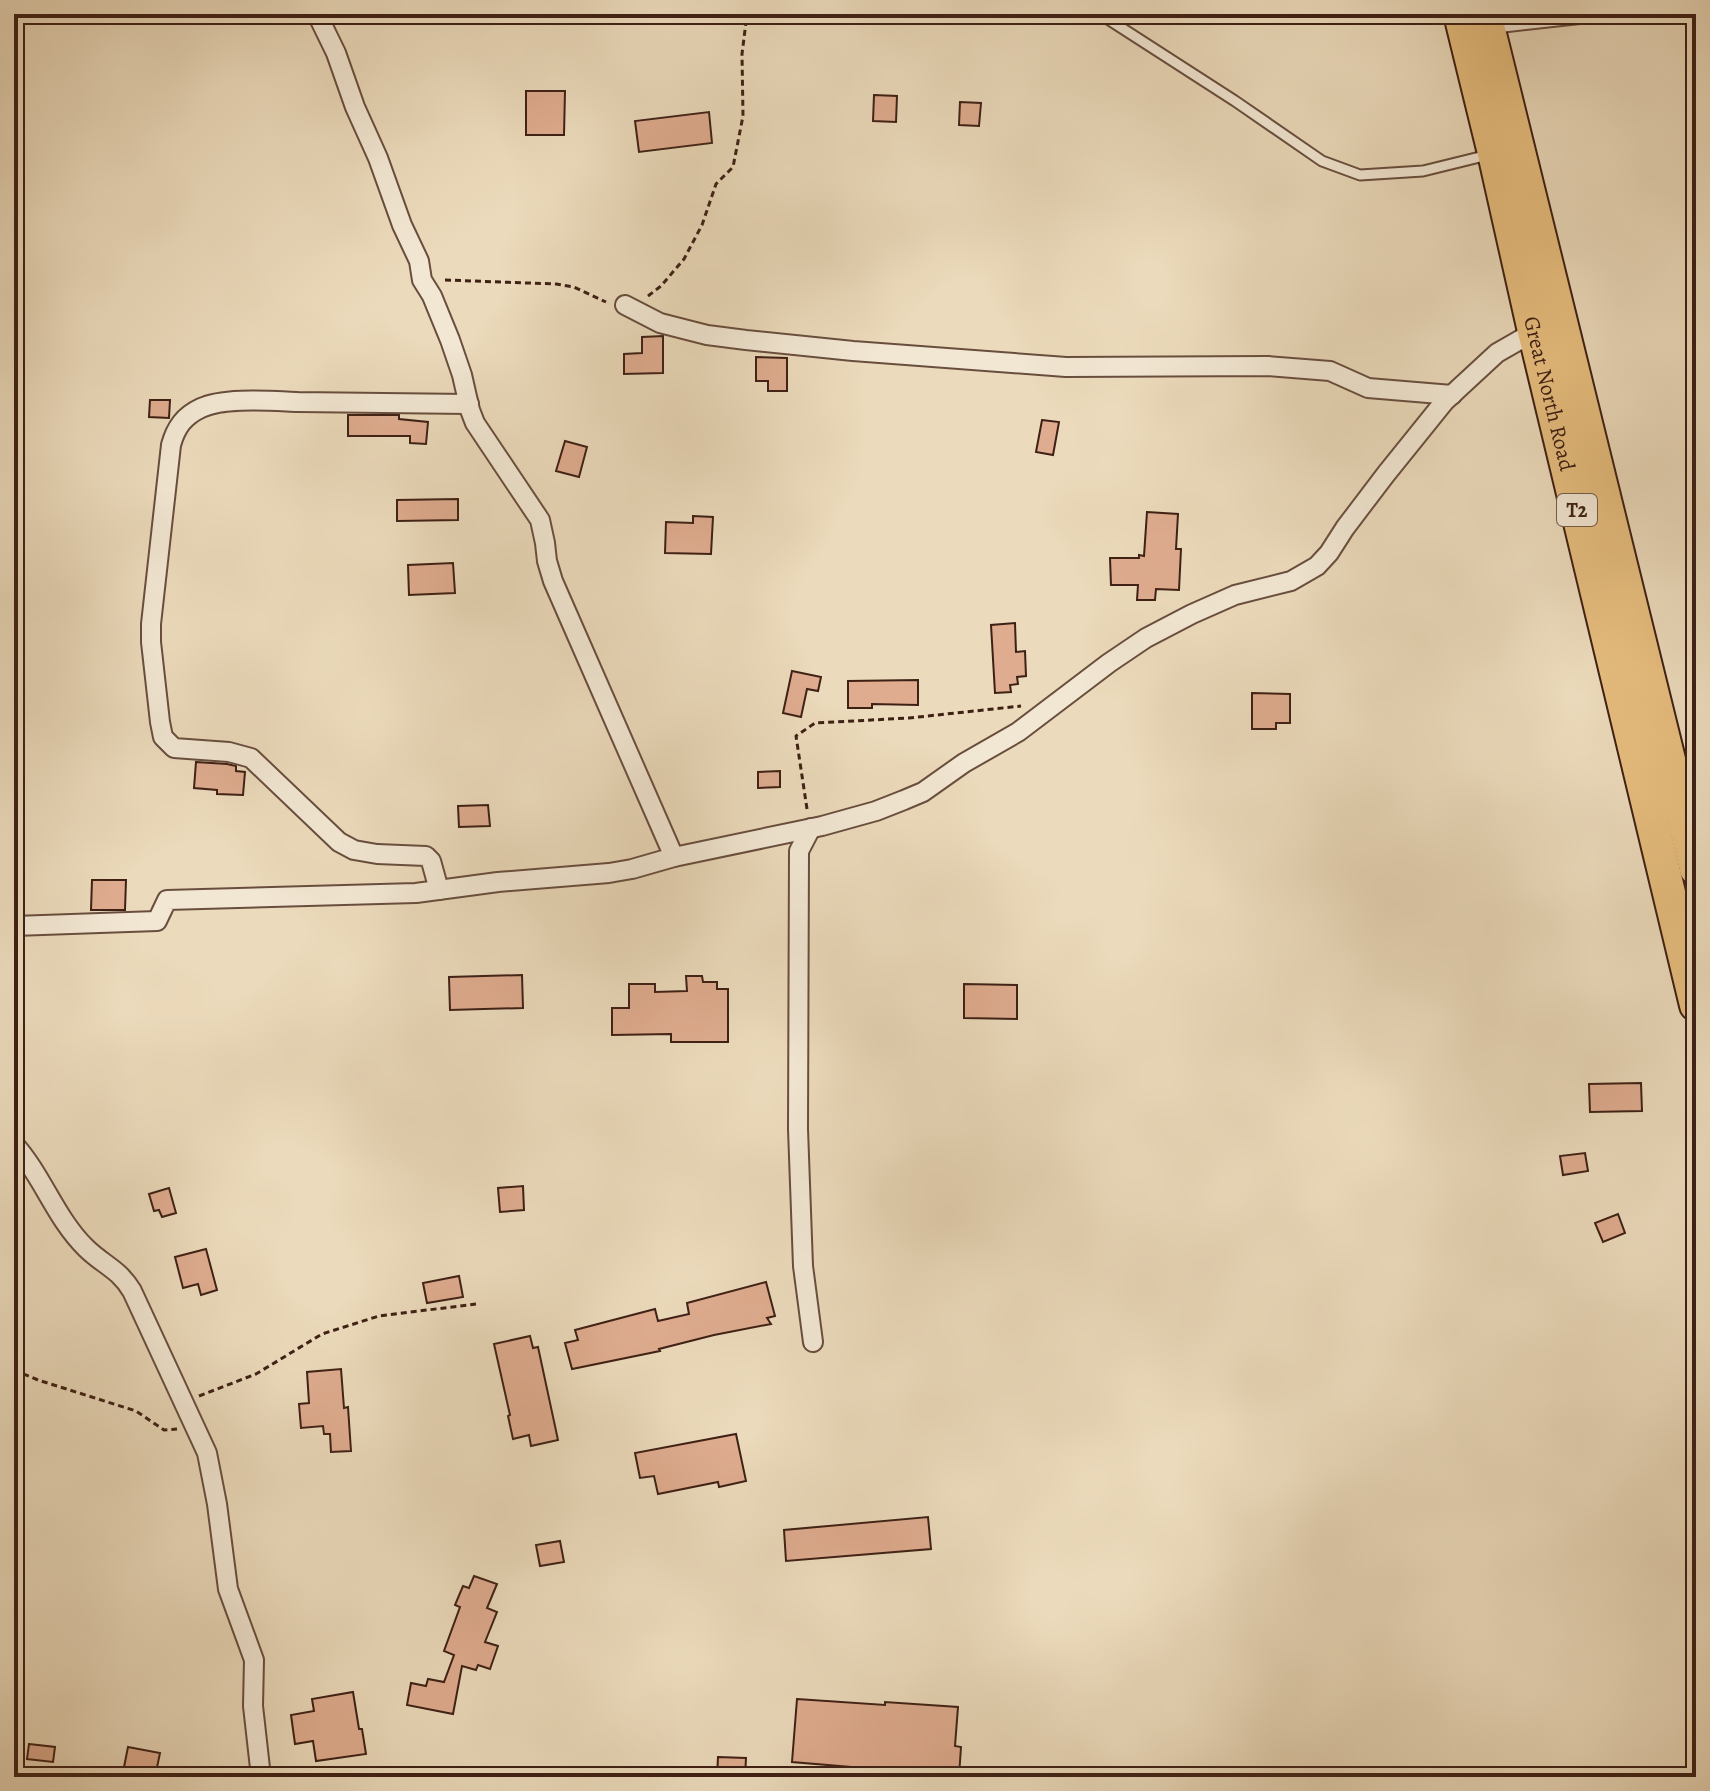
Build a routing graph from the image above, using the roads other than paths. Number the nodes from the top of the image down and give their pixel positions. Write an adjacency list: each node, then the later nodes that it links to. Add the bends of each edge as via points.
1 (317, 14): 9 (street, via 450,340)
2 (1100, 14): 5 (lane, via 1322,161 1360,175 1423,171)
3 (1579, 14): 4 (street)
4 (1474, 20): 5 (highway, Great North Road / T2); 7 (highway, Great North Road / T2)
5 (1494, 153): 7 (highway, Great North Road / T2)
6 (625, 305): 8 (street, via 660,323 746,340 1066,367 1268,366 1330,371 1368,388)
7 (1547, 325): 8 (street, via 1497,353); 12 (highway, Great North Road / T2); 15 (highway, Great North Road / T2)
8 (1452, 395): 10 (street, via 1317,566 1291,581 1235,595 1146,638 1018,732 923,792)
9 (469, 404): 11 (street, via 475,423 540,520 553,581); 13 (street, via 222,403 186,417 171,445 151,624 160,722 163,737 174,748 251,758 339,842 364,853 426,856)
10 (811, 828): 11 (street); 17 (street, via 799,851 798,1129 803,1266)
11 (674, 857): 13 (street, via 632,869)
12 (1696, 869)
13 (439, 890): 14 (street, via 167,900 157,921)
14 (14, 926)
15 (1696, 1005)
16 (14, 1144): 18 (street, via 86,1249 124,1277 207,1453 228,1589 254,1660)
17 (813, 1342)
18 (261, 1777)

